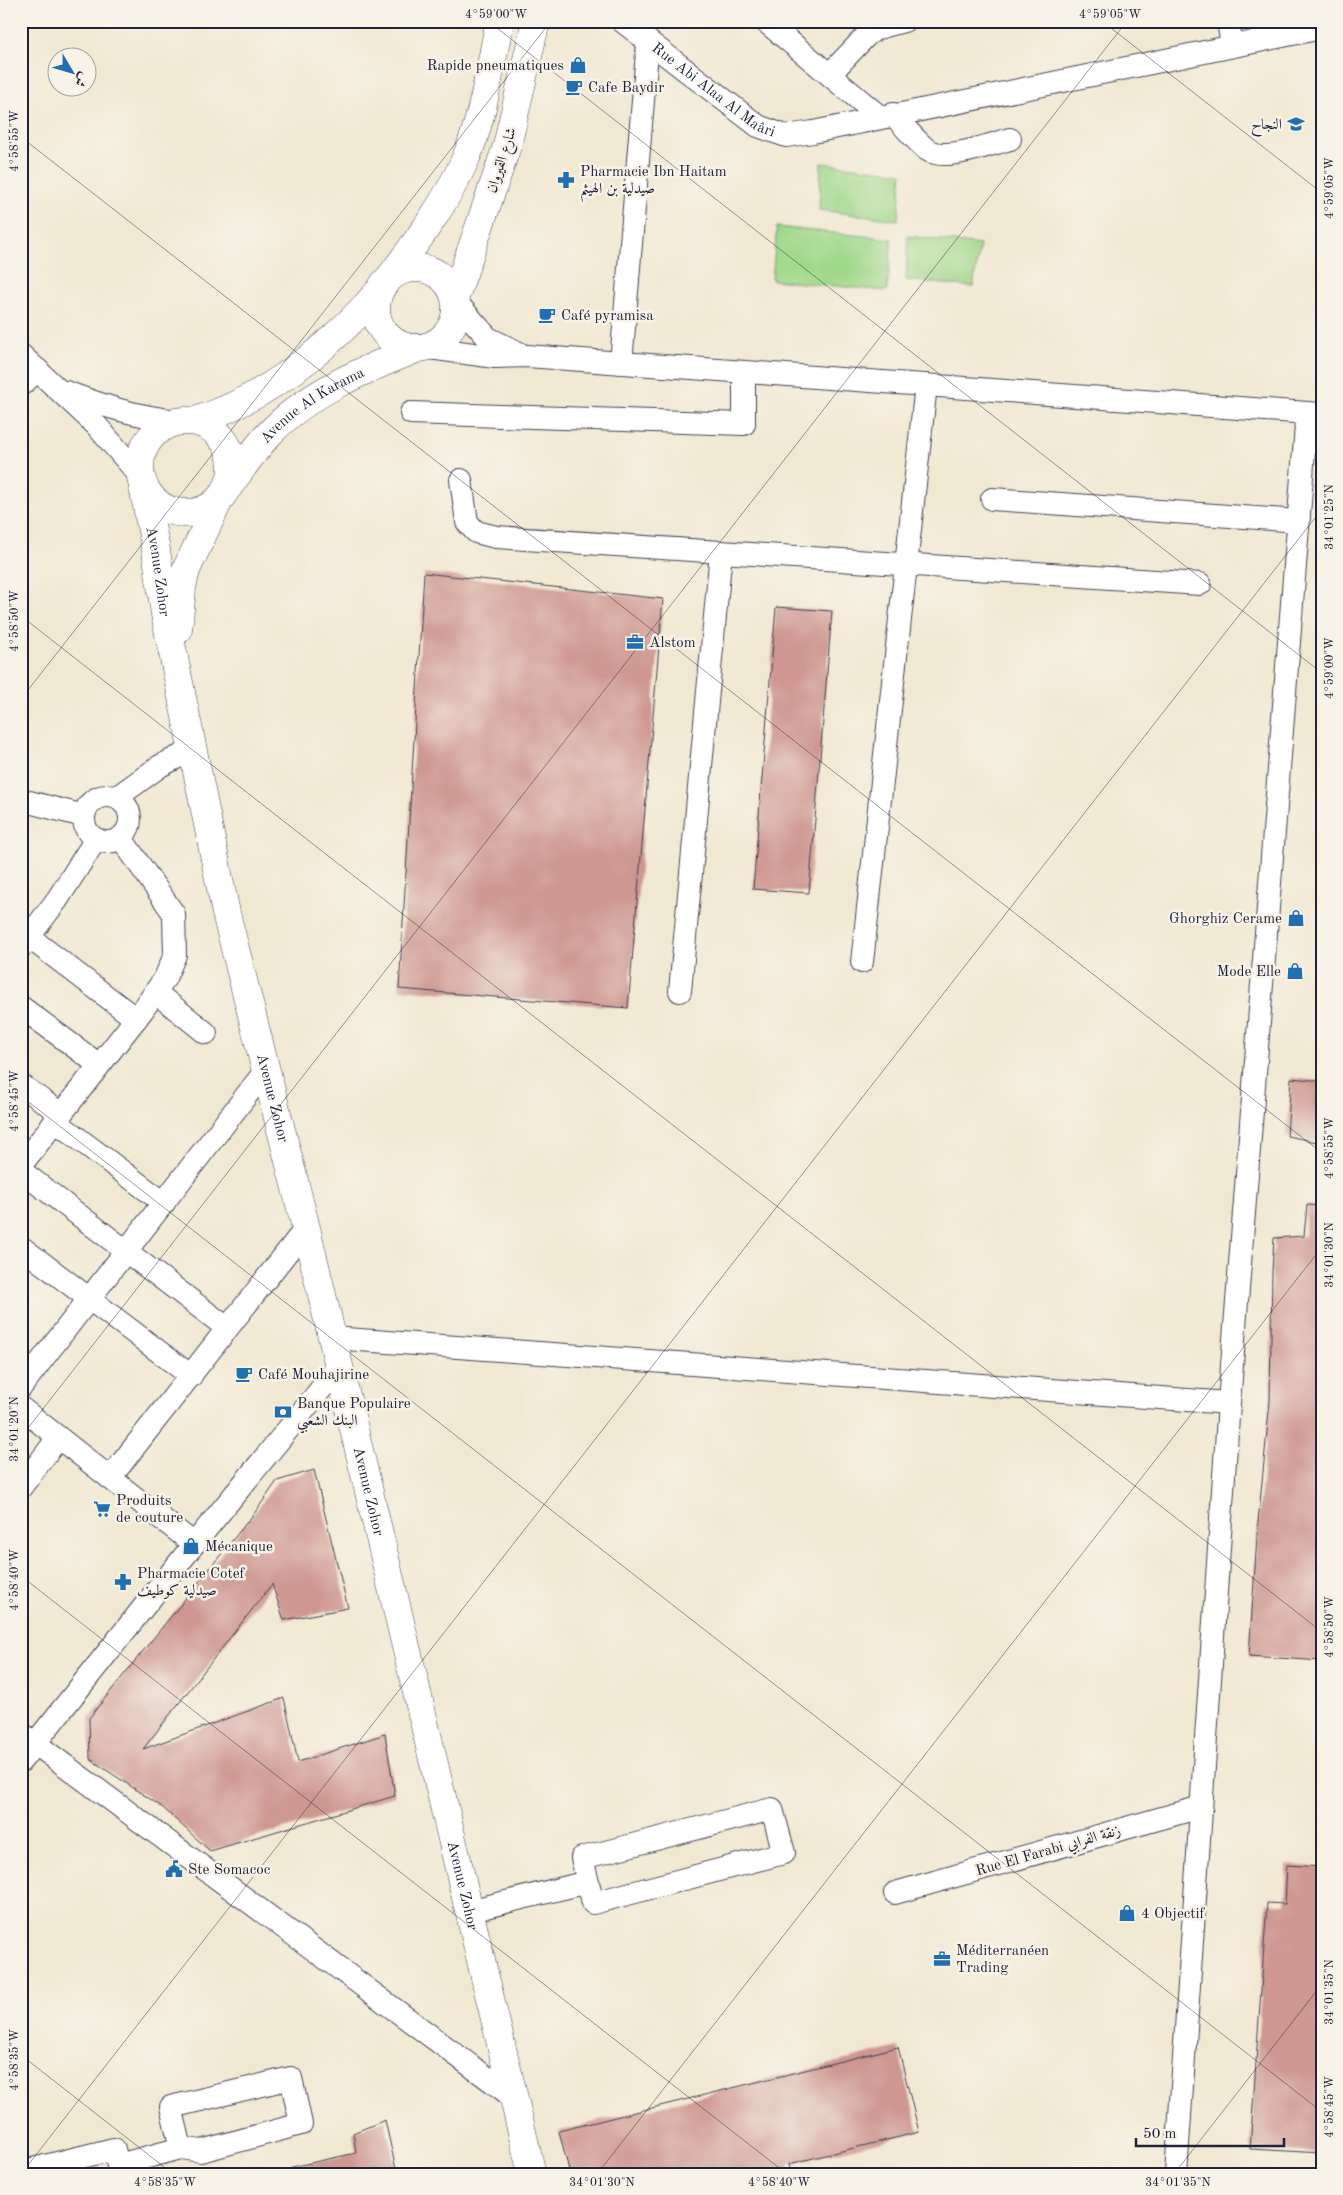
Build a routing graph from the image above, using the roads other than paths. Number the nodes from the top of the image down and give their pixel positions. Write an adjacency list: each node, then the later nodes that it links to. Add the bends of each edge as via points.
1 (500, 21): 13 (main road, via 476,130 466,157 428,226)
2 (536, 21): 14 (main road, شارع القيروان, via 507,146)
3 (622, 21): 8 (street, Rue Abi Alaa Al Maâri)
4 (765, 21): 10 (street)
5 (904, 21): 10 (street, via 875,29)
6 (1228, 21): 9 (street)
7 (1322, 28): 9 (street, Rue Abi Alaa Al Maâri)
8 (648, 41): 11 (street, Rue Abi Alaa Al Maâri, via 758,126 786,136); 18 (street)
9 (1232, 46): 11 (street, Rue Abi Alaa Al Maâri)
10 (830, 74): 11 (street)
11 (886, 116): 12 (street, via 927,150 940,154 964,152)
12 (1010, 139)
13 (386, 283): 14 (main road, via 398,272 428,269 442,277 452,289); 15 (main road, via 376,310 382,330 398,344); 25 (main road, via 345,327 310,358 250,397 213,415)
14 (455, 299): 15 (main road, via 456,311 451,328 438,341); 16 (street, via 488,338)
15 (420, 348): 16 (street, via 495,357); 28 (main road, Avenue Al Karama, via 356,373 300,408 270,432 253,451)
16 (527, 356): 18 (street)
17 (29, 362): 20 (street); 22 (street)
18 (621, 363): 19 (street)
19 (744, 372): 21 (street); 23 (street, via 744,424)
20 (21, 385)
21 (926, 385): 24 (street); 32 (street)
22 (60, 390): 25 (street, via 141,416); 26 (street, via 117,448)
23 (411, 413)
24 (1314, 414): 30 (street)
25 (186, 421): 26 (main road, via 168,424 151,437 141,456); 28 (main road, via 218,432 228,447 232,455 232,472)
26 (142, 480): 28 (main road, via 152,499 177,512 205,509); 34 (main road, Avenue Zohor)
27 (461, 480): 31 (street, via 467,522 476,532 496,537)
28 (224, 494): 34 (main road, Avenue Zohor, via 186,570)
29 (992, 499): 30 (street)
30 (1299, 521): 63 (street)
31 (721, 552): 32 (street); 43 (street)
32 (906, 564): 33 (street); 42 (street)
33 (1200, 584)
34 (175, 662): 35 (main road, Avenue Zohor)
35 (192, 750): 36 (street, via 160,766); 49 (main road, Avenue Zohor, via 226,913)
36 (117, 797): 38 (street, via 108,795 92,801); 39 (street, via 124,802 131,816)
37 (21, 800): 38 (street)
38 (84, 816): 40 (street, via 84,825)
39 (121, 838): 40 (street, via 109,842); 44 (street, via 174,914 174,955 165,978)
40 (96, 839): 41 (street, via 57,900)
41 (24, 938): 46 (street)
42 (862, 962)
43 (680, 991)
44 (155, 992): 46 (street); 47 (street)
45 (21, 1007): 48 (street)
46 (136, 1018): 48 (street)
47 (206, 1033)
48 (99, 1066): 51 (street)
49 (266, 1070): 53 (street); 54 (main road, Avenue Zohor)
50 (21, 1084): 51 (street)
51 (58, 1118): 52 (street); 53 (street)
52 (22, 1164): 56 (street)
53 (164, 1203): 56 (street)
54 (306, 1228): 58 (street); 59 (main road, Avenue Zohor)
55 (21, 1247): 57 (street)
56 (126, 1251): 57 (street); 58 (street)
57 (89, 1299): 61 (street); 62 (street)
58 (228, 1328): 61 (street)
59 (332, 1338): 60 (main road, Avenue Zohor); 63 (street)
60 (339, 1367): 68 (street); 74 (main road, Avenue Zohor)
61 (191, 1376): 66 (street)
62 (21, 1388)
63 (1229, 1403): 71 (street)
64 (21, 1408): 65 (street)
65 (58, 1438): 66 (street); 67 (street)
66 (110, 1478): 68 (street)
67 (21, 1487)
68 (194, 1544): 69 (street)
69 (28, 1738): 70 (street); 75 (street)
70 (21, 1762)
71 (1201, 1807): 73 (street, Rue El Farabi زنقة الفرابي); 80 (street)
72 (588, 1882): 72 (street, via 593,1903 784,1853 772,1809 582,1858); 74 (street)
73 (895, 1893)
74 (469, 1911): 75 (main road, Avenue Zohor)
75 (513, 2096): 79 (main road, Avenue Zohor)
76 (181, 2148): 76 (street, via 171,2107 291,2078 301,2124 201,2151); 77 (street)
77 (119, 2170): 78 (street, via 114,2149)
78 (21, 2172)
79 (532, 2174)
80 (1176, 2174)

